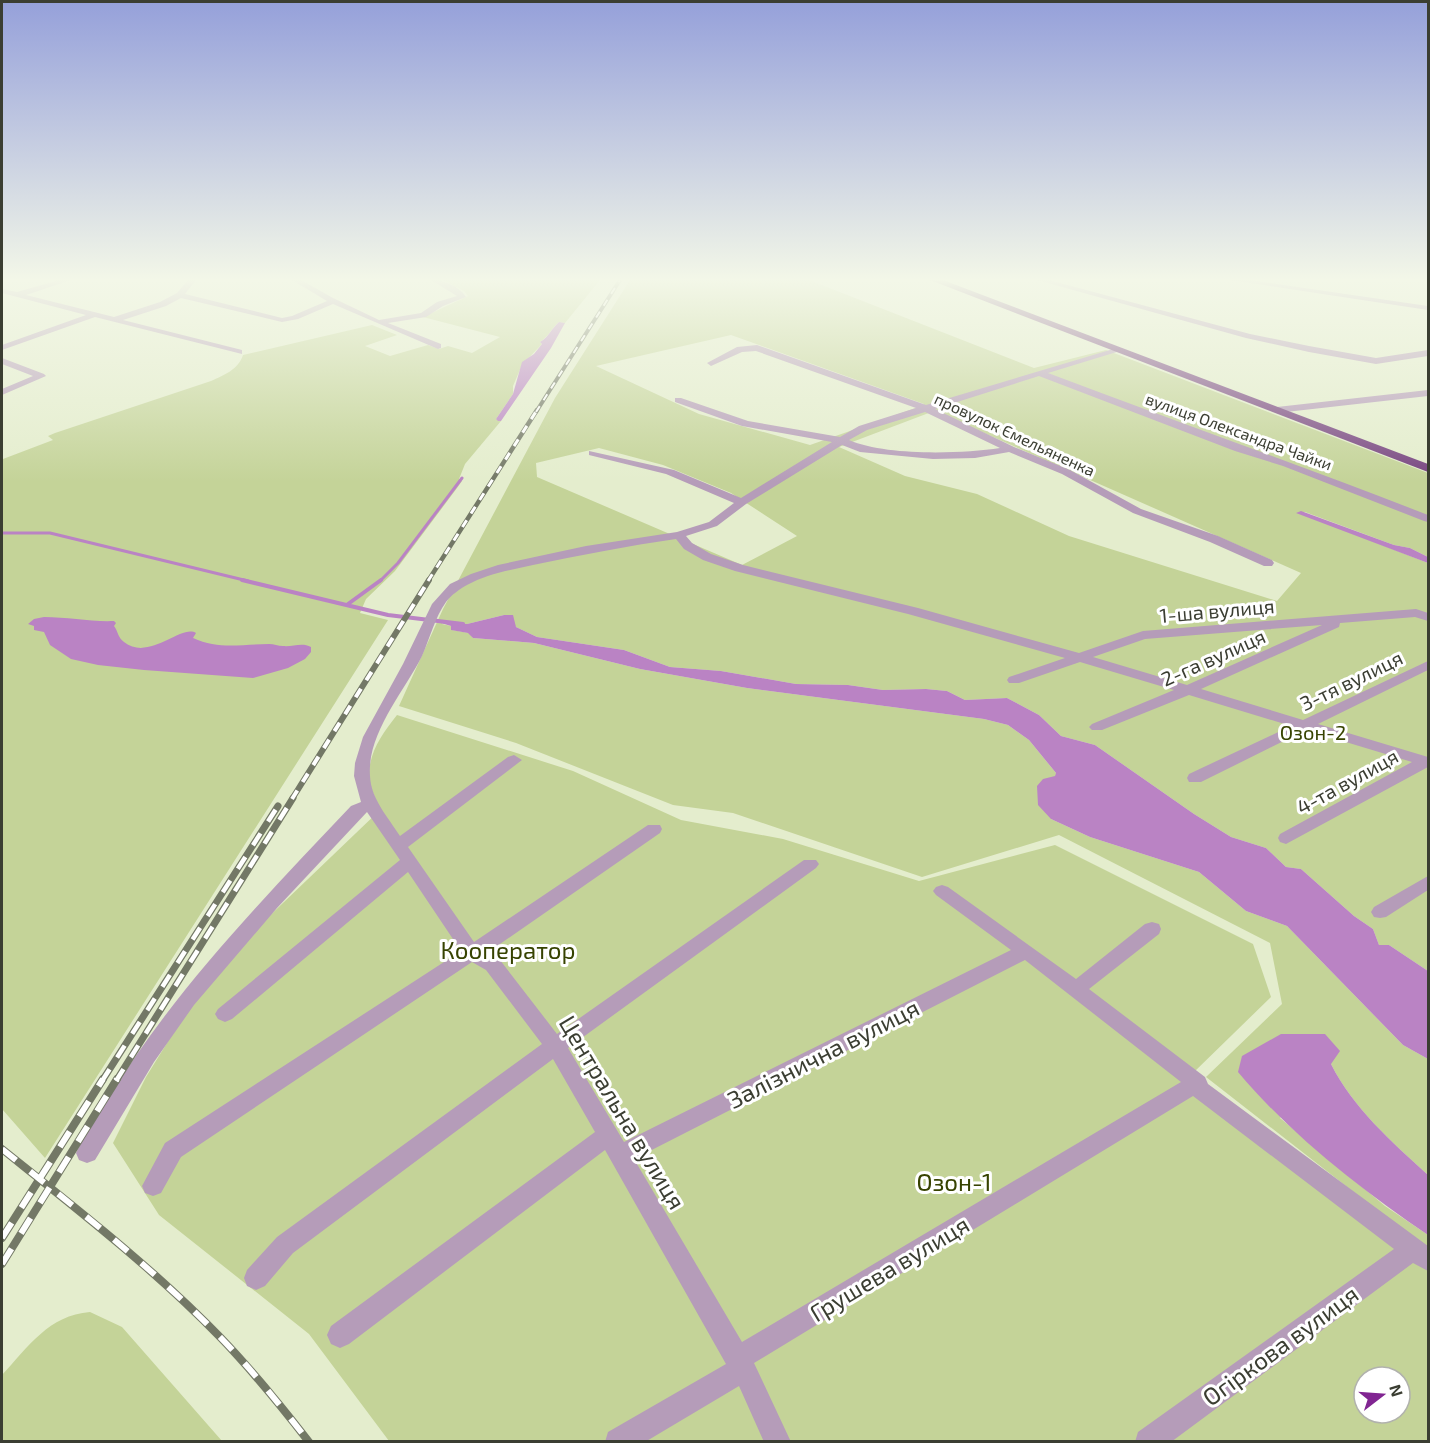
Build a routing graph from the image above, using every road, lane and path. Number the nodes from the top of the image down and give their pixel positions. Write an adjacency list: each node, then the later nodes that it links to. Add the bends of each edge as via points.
1 (221, 347): 5 (street)
2 (1113, 347): 4 (highway)
3 (1298, 347): 6 (street, via 1377,361)
4 (1117, 349): 9 (street, Центральна вулиця); 14 (highway)
5 (239, 352)
6 (1428, 353)
7 (2, 361): 10 (street, via 41,376)
8 (711, 363): 13 (street, провулок Ємельяненка, via 740,349 757,348)
9 (1039, 372): 13 (street, Центральна вулиця); 20 (street, вулиця Олександра Чайки)
10 (2, 392)
11 (1428, 393): 14 (street)
12 (678, 400): 15 (street, via 746,424)
13 (925, 408): 15 (street, Центральна вулиця); 16 (street, провулок Ємельяненка)
14 (1277, 410): 18 (highway)
15 (839, 440): 16 (street, via 860,449 933,456); 19 (street, Центральна вулиця)
16 (1010, 449): 22 (street, провулок Ємельяненка, via 1065,472 1137,511)
17 (593, 453): 19 (street, via 670,472)
18 (1428, 468)
19 (742, 502): 21 (street, Центральна вулиця, via 713,525)
20 (1428, 519)
21 (679, 535): 25 (street, via 688,546 707,557 739,568); 34 (street, Центральна вулиця, via 592,547 496,570 468,579 445,594 365,745 362,787)
22 (1268, 563)
23 (1428, 617): 24 (street, 1-ша вулиця, via 1416,613)
24 (1344, 619): 25 (street, 1-ша вулиця, via 1143,635); 28 (street, 2-га вулиця)
25 (1082, 658): 27 (street, 1-ша вулиця); 28 (street)
26 (1428, 665): 29 (street, 3-тя вулиця)
27 (1014, 680)
28 (1188, 690): 29 (street); 30 (street, 2-га вулиця)
29 (1305, 726): 32 (street); 33 (street, 3-тя вулиця)
30 (1097, 727)
31 (514, 760): 37 (street)
32 (1428, 762): 36 (street, 4-та вулиця)
33 (1195, 778)
34 (370, 804): 37 (street, Центральна вулиця); 50 (street, via 349,818 186,1001 134,1072)
35 (654, 830): 44 (street)
36 (1286, 838)
37 (404, 854): 44 (street, Центральна вулиця); 46 (street)
38 (810, 864): 47 (street)
39 (1428, 882): 41 (street)
40 (942, 891): 43 (street)
41 (1380, 912)
42 (1152, 930): 45 (street)
43 (1026, 951): 45 (street); 49 (street, Залізнична вулиця)
44 (472, 953): 47 (street, Центральна вулиця, via 493,964); 51 (street, via 173,1150)
45 (1076, 989): 48 (street, via 1198,1083)
46 (225, 1014)
47 (555, 1046): 49 (street, Центральна вулиця); 53 (street, via 285,1245)
48 (1194, 1085): 52 (street); 55 (street, Грушева вулиця)
49 (614, 1145): 54 (street, Залізнична вулиця); 55 (street, Центральна вулиця)
50 (87, 1153)
51 (153, 1186)
52 (1421, 1254): 58 (street, Огіркова вулиця)
53 (256, 1278)
54 (340, 1335)
55 (740, 1364): 56 (street, Грушева вулиця); 57 (street, Центральна вулиця)
56 (618, 1442)
57 (778, 1442)
58 (1148, 1442)

